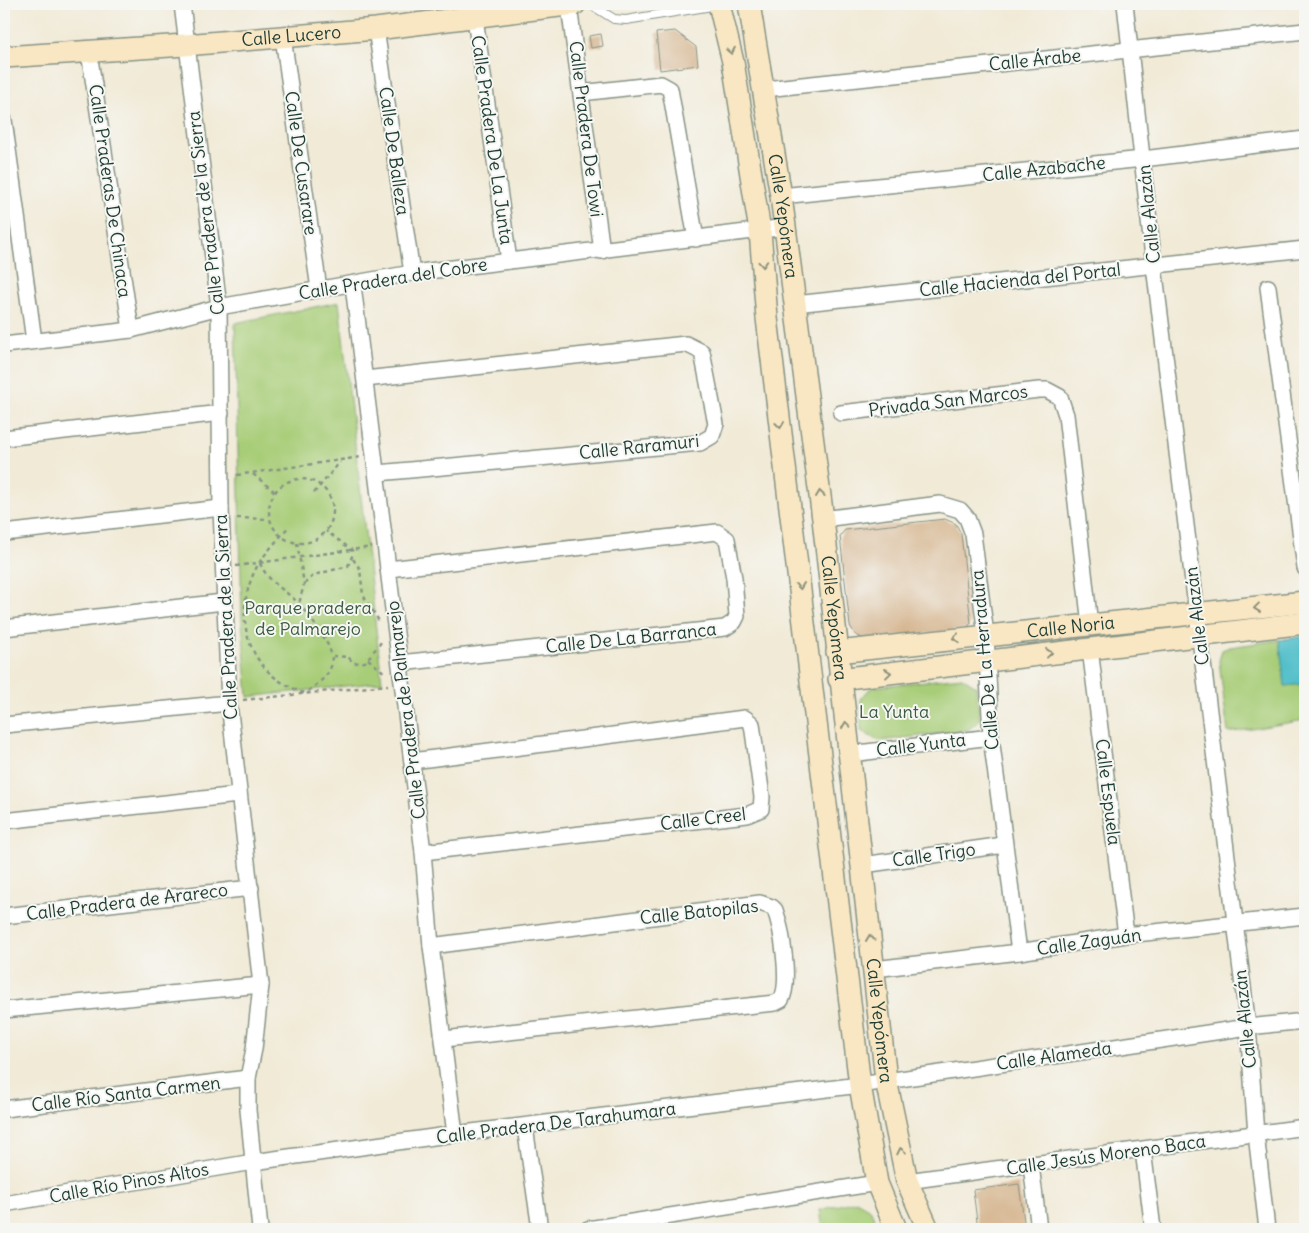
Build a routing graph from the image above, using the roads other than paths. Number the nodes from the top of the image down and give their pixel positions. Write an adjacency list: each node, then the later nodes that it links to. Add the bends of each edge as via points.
1 (182, 4): 10 (street, Calle Pradera de la Sierra)
2 (578, 4): 3 (lane, via 614,19 626,20); 6 (main road, Calle Lucero); 15 (street, Calle Pradera De Towi)
3 (719, 4): 21 (main road, Calle Yepómera, one-way to 21, via 731,53)
4 (749, 4): 14 (main road, Calle Yepómera)
5 (1125, 4): 11 (street, Calle Alazán)
6 (475, 18): 7 (main road, Calle Lucero); 25 (street, Calle Pradera De La Junta)
7 (376, 29): 9 (main road, Calle Lucero); 27 (street, Calle De Balleza)
8 (1305, 30): 11 (street, Calle Árabe)
9 (283, 37): 10 (main road, Calle Lucero); 30 (street, Calle De Cusarare)
10 (185, 46): 12 (main road, Calle Lucero); 32 (street, Calle Pradera de la Sierra)
11 (1131, 50): 14 (street, Calle Árabe); 18 (street, Calle Alazán)
12 (89, 52): 13 (main road, Calle Lucero); 33 (street, Calle Praderas De Chinaca)
13 (4, 57)
14 (765, 89): 19 (main road, Calle Yepómera)
15 (581, 93): 22 (street, via 662,84 670,89); 24 (street, Calle Pradera De Towi)
16 (4, 120): 34 (street)
17 (1305, 139): 18 (street, Calle Azabache)
18 (1143, 159): 19 (street, Calle Azabache); 26 (street, Calle Alazán)
19 (781, 196): 20 (main road, Calle Yepómera)
20 (786, 227): 21 (street, Calle Pradera del Cobre); 31 (main road, Calle Yepómera)
21 (760, 231): 22 (street, Calle Pradera del Cobre); 84 (main road, Calle Yepómera, one-way to 84, via 768,327)
22 (696, 239): 24 (street, Calle Pradera del Cobre)
23 (1305, 248): 26 (street, Calle Hacienda del Portal)
24 (602, 251): 25 (street, Calle Pradera del Cobre)
25 (509, 262): 27 (street, Calle Pradera del Cobre)
26 (1154, 266): 31 (street, Calle Hacienda del Portal); 48 (street, Calle Alazán)
27 (412, 273): 28 (street, Calle Pradera del Cobre)
28 (353, 285): 30 (street, Calle Pradera del Cobre); 36 (street, Calle Pradera de Palmarejo)
29 (1268, 287): 45 (street)
30 (319, 289): 32 (street, Calle Pradera del Cobre)
31 (795, 304): 42 (main road, Calle Yepómera, one-way to 31)
32 (219, 308): 33 (street, Calle Pradera del Cobre); 37 (street, Calle Pradera de la Sierra)
33 (130, 330): 34 (street, Calle Pradera del Cobre)
34 (34, 341): 35 (street, Calle Pradera del Cobre)
35 (4, 345)
36 (365, 379): 40 (street, Calle Pradera de Palmarejo); 40 (street, Calle Raramuri, via 686,344 702,352 716,424 712,436 700,443)
37 (221, 413): 39 (street); 41 (street, Calle Pradera de la Sierra)
38 (841, 414): 50 (street, Privada San Marcos, via 1039,390 1055,393 1063,402 1066,416)
39 (4, 438)
40 (378, 473): 44 (street, Calle Pradera de Palmarejo)
41 (221, 508): 43 (street); 46 (street, Calle Pradera de la Sierra)
42 (823, 519): 52 (street, Calle De La Herradura, via 940,504 960,510 973,534); 55 (main road, Calle Yepómera)
43 (4, 533)
44 (388, 568): 57 (street, Calle Pradera de Palmarejo); 57 (street, Calle De La Barranca, via 717,532 727,539 734,578 737,616 725,628)
45 (1305, 568)
46 (223, 602): 51 (street); 59 (street, Calle Pradera de la Sierra)
47 (1305, 602): 48 (main road, Calle Noria, one-way to 48)
48 (1197, 614): 50 (main road, Calle Noria); 53 (street, Calle Alazán)
49 (1305, 623): 53 (main road, Calle Noria)
50 (1090, 625): 52 (main road, Calle Noria)
51 (4, 628)
52 (986, 635): 55 (main road, Calle Noria, one-way to 55); 56 (street, Calle De La Herradura)
53 (1200, 636): 54 (main road, Calle Noria); 72 (street, Calle Alazán)
54 (1090, 649): 56 (main road, Calle Noria, one-way to 54); 73 (street, Calle Espuela)
55 (837, 652): 58 (main road, Calle Yepómera)
56 (986, 660): 58 (main road, Calle Noria, one-way to 56); 61 (street, Calle De La Herradura)
57 (400, 663): 63 (street, Calle Pradera de Palmarejo)
58 (839, 678): 62 (main road, Calle Yepómera, one-way to 58)
59 (236, 702): 60 (street); 64 (street, Calle Pradera de la Sierra)
60 (4, 725)
61 (992, 737): 62 (street, Calle Yunta); 66 (street, Calle De La Herradura)
62 (850, 754): 68 (main road, Calle Yepómera)
63 (412, 761): 67 (street, Calle Pradera de Palmarejo); 67 (street, Calle Creel, via 745,718 752,724 762,797 761,809 747,815)
64 (238, 795): 65 (street); 69 (street, Calle Pradera de la Sierra)
65 (4, 821)
66 (1004, 845): 68 (street, Calle Trigo); 75 (street, Calle De La Herradura)
67 (423, 852): 74 (street, Calle Pradera de Palmarejo)
68 (863, 865): 76 (main road, Calle Yepómera, one-way to 68)
69 (251, 888): 70 (street, Calle Pradera de Arareco); 77 (street, Calle Pradera de la Sierra)
70 (4, 916)
71 (1305, 916): 72 (street, Calle Zaguán)
72 (1234, 924): 73 (street, Calle Zaguán); 80 (street, Calle Alazán)
73 (1126, 936): 75 (street, Calle Zaguán)
74 (431, 946): 81 (street, Calle Pradera de Palmarejo); 81 (street, Calle Batopilas, via 760,903 775,910 782,947 786,990 781,1000 775,1003)
75 (1019, 952): 76 (street, Calle Zaguán)
76 (874, 969): 83 (main road, Calle Yepómera)
77 (261, 985): 78 (street); 82 (street, Calle Pradera de la Sierra, via 256,1039)
78 (4, 1010)
79 (1305, 1021): 80 (street, Calle Alameda)
80 (1248, 1027): 83 (street, Calle Alameda); 89 (street, Calle Alazán)
81 (444, 1039): 88 (street, Calle Pradera de Palmarejo)
82 (248, 1078): 85 (street, Calle Río Santa Carmen); 91 (street, Calle Pradera de la Sierra)
83 (886, 1080): 84 (street, Calle Alameda); 93 (main road, Calle Yepómera, one-way to 83)
84 (860, 1085): 87 (street, Calle Pradera De Tarahumara); 94 (main road, Calle Yepómera)
85 (4, 1109)
86 (1305, 1127): 89 (street, Calle Jesús Moreno Baca)
87 (525, 1128): 88 (street, Calle Pradera De Tarahumara); 97 (street)
88 (455, 1134): 91 (street, Calle Pradera De Tarahumara)
89 (1256, 1134): 90 (street, Calle Jesús Moreno Baca); 103 (street, Calle Alazán)
90 (1143, 1150): 92 (street, Calle Jesús Moreno Baca); 102 (street)
91 (253, 1162): 95 (street, Calle Río Pinos Altos); 96 (street, Calle Pradera de la Sierra)
92 (1031, 1165): 93 (street, Calle Jesús Moreno Baca); 101 (street)
93 (907, 1181): 100 (main road, Calle Yepómera)
94 (877, 1183): 98 (street); 99 (main road, Calle Yepómera)
95 (4, 1204)
96 (260, 1229)
97 (540, 1229)
98 (588, 1229)
99 (896, 1229)
100 (928, 1229)
101 (1039, 1229)
102 (1153, 1229)
103 (1267, 1229)

